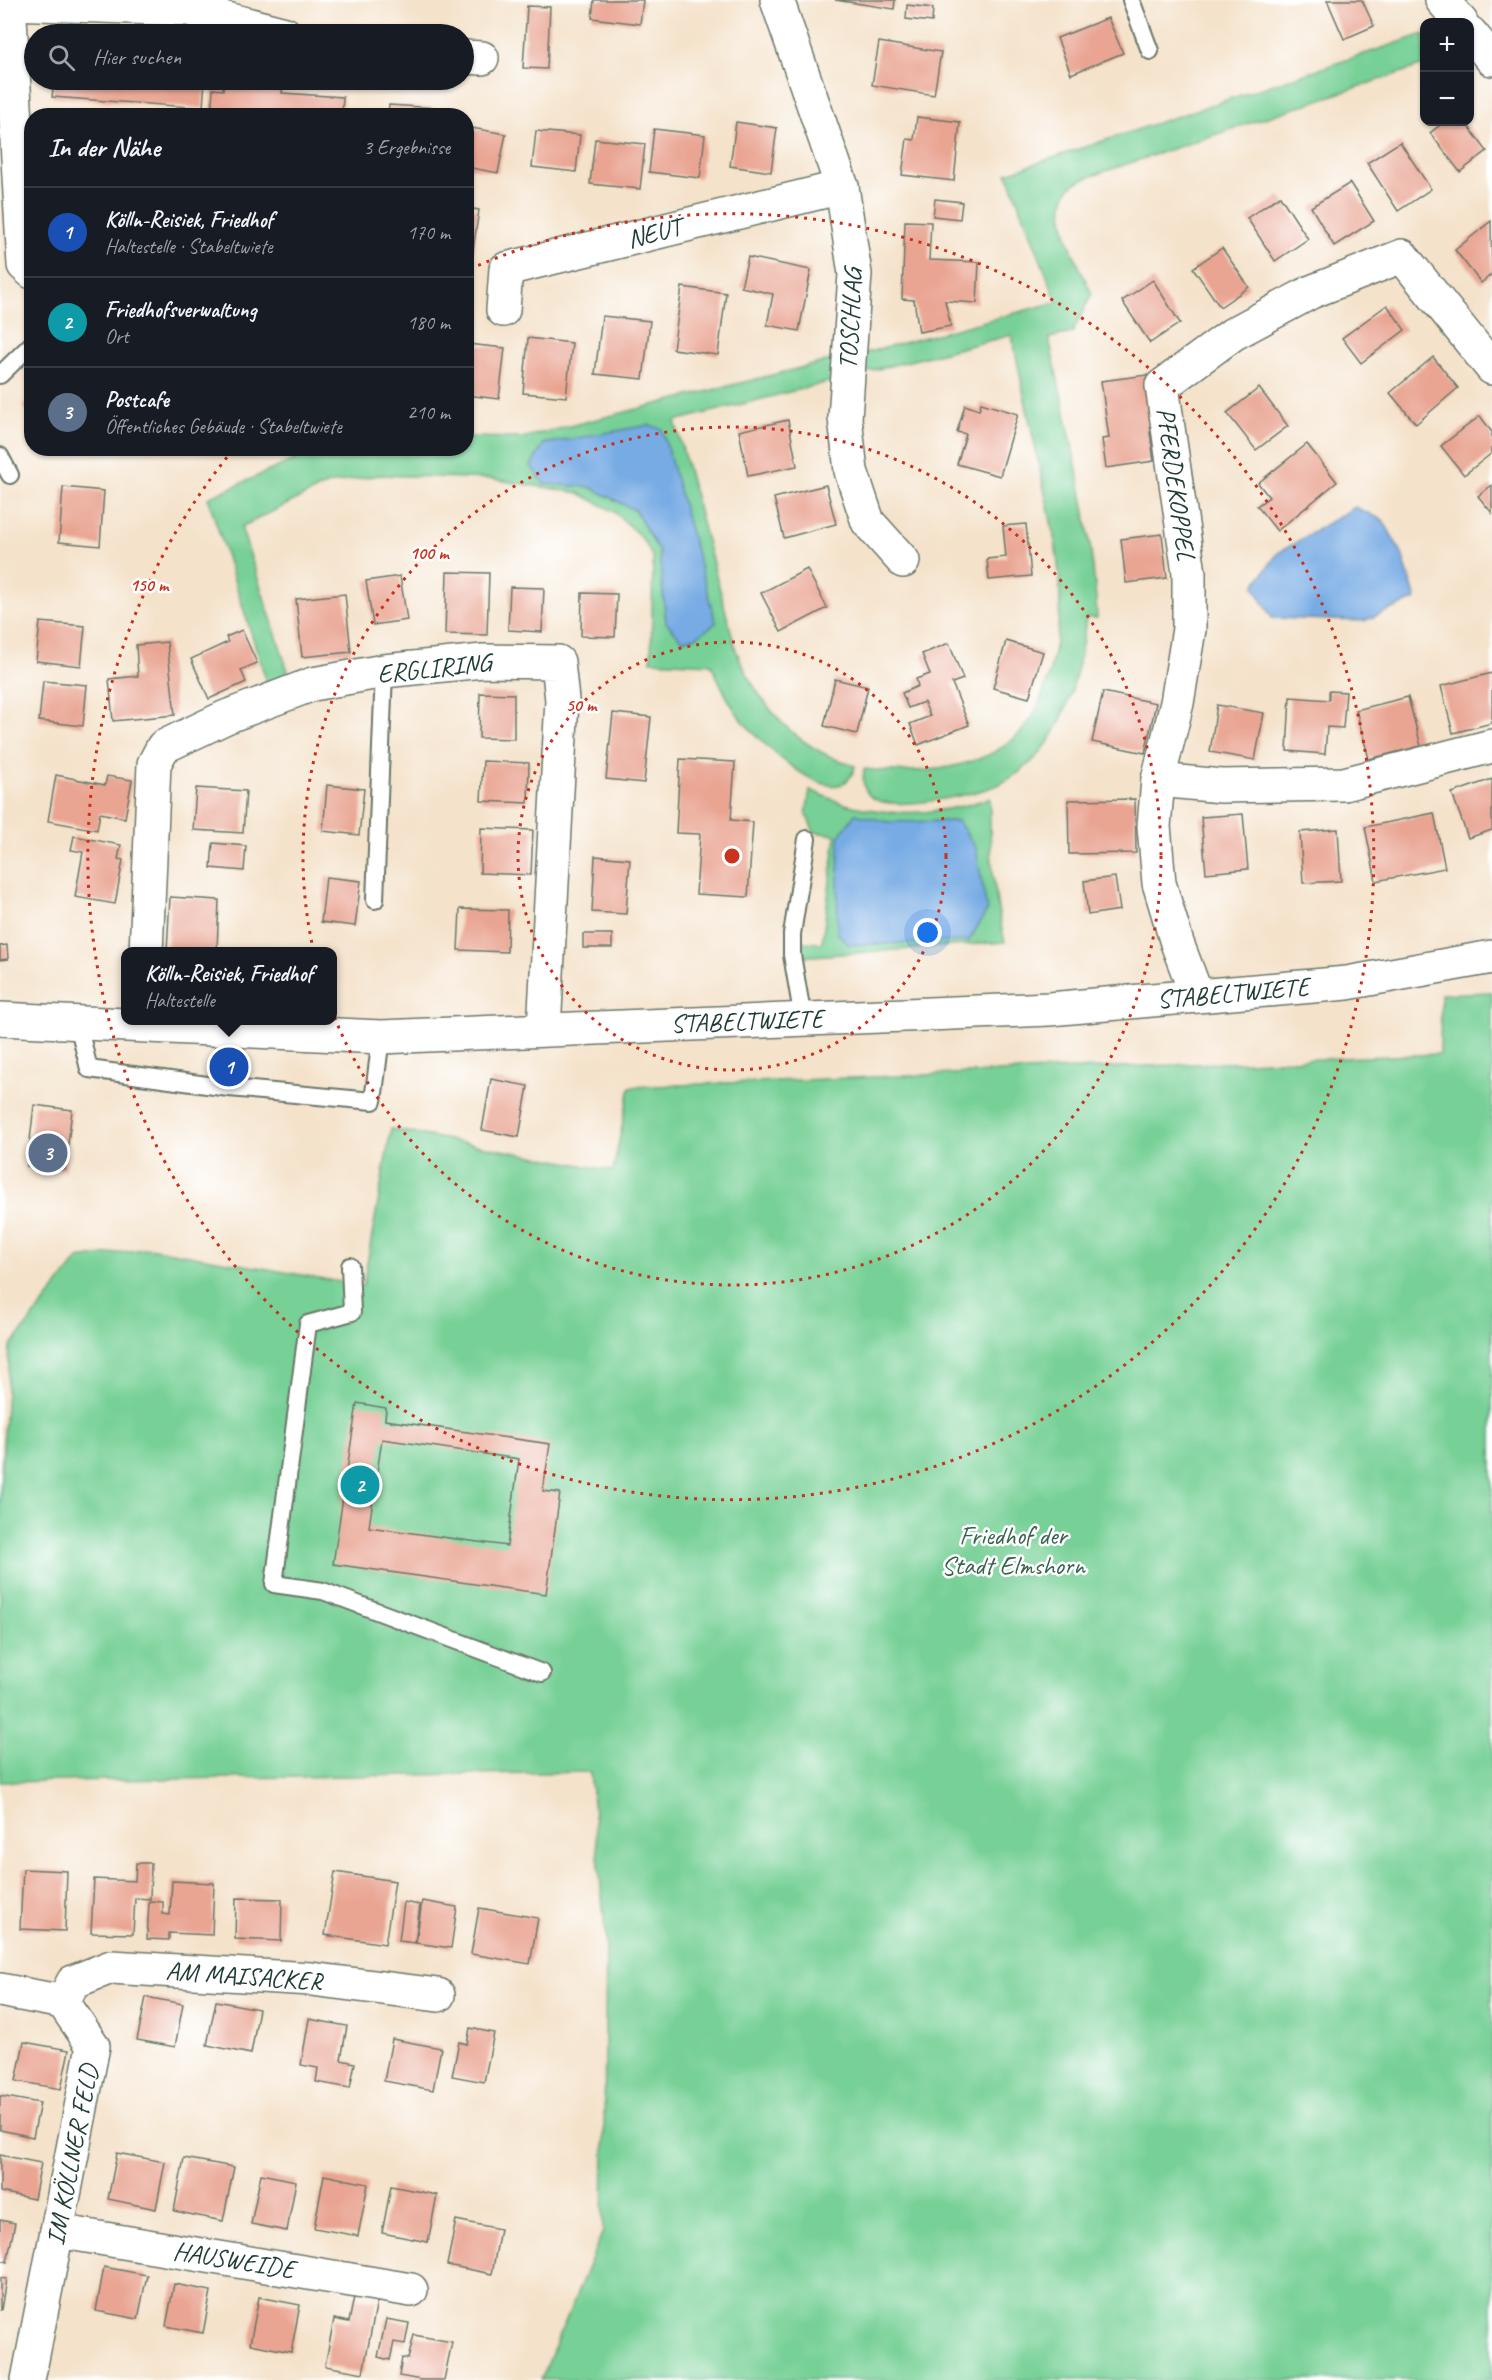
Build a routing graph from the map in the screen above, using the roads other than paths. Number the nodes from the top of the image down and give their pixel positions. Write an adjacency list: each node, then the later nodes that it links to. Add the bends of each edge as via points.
1 (777, 0): 11 (street, TOSCHLAG)
2 (1131, 0): 8 (lane)
3 (1442, 0): 5 (street)
4 (9, 1): 6 (street, via 188,9); 10 (street)
5 (1458, 18)
6 (246, 24)
7 (1474, 38): 9 (street)
8 (1150, 51)
9 (1492, 59)
10 (24, 119): 12 (street)
11 (842, 188): 13 (street, NEUT, via 506,269); 19 (street, TOSCHLAG, via 855,274 845,418 851,471 868,522)
12 (24, 265)
13 (503, 310)
14 (24, 352): 16 (lane)
15 (1492, 368): 22 (street, PFERDEKOPPEL, via 1402,256 1311,292 1233,334 1162,386 1189,573 1189,629 1177,703)
16 (0, 375)
17 (0, 456): 18 (lane)
18 (10, 475)
19 (903, 561)
20 (384, 671): 24 (lane); 25 (street, ERGLIRING, via 313,684 226,717 163,747 154,764); 33 (street, ERGLIRING, via 483,661 558,662 562,700)
21 (1492, 746): 22 (street, via 1344,784 1222,786)
22 (1158, 780): 27 (street, PFERDEKOPPEL, via 1154,826 1159,882)
23 (807, 838): 29 (lane, via 792,945)
24 (375, 900)
25 (146, 947)
26 (1492, 957): 27 (street, STABELTWIETE, via 1347,983)
27 (1197, 996): 29 (street, STABELTWIETE, via 1048,1009)
28 (0, 1019): 31 (street, STABELTWIETE)
29 (803, 1019): 33 (street, STABELTWIETE)
30 (121, 1023): 31 (street, STABELTWIETE)
31 (78, 1024): 34 (lane, via 89,1069 230,1088 373,1101)
32 (177, 1025): 34 (street, STABELTWIETE)
33 (543, 1029): 34 (street, STABELTWIETE)
34 (381, 1037)
35 (350, 1266): 36 (lane, via 352,1312 308,1324 274,1584 323,1591)
36 (542, 1673)
37 (0, 1990): 39 (street)
38 (438, 1995): 39 (street, AM MAISACKER, via 311,1979 111,1967 73,1982)
39 (63, 2002): 40 (street, IM KÖLLNER FELD, via 93,2046)
40 (57, 2231): 41 (street, HAUSWEIDE); 42 (street, IM KÖLLNER FELD)
41 (411, 2289)
42 (28, 2380)

